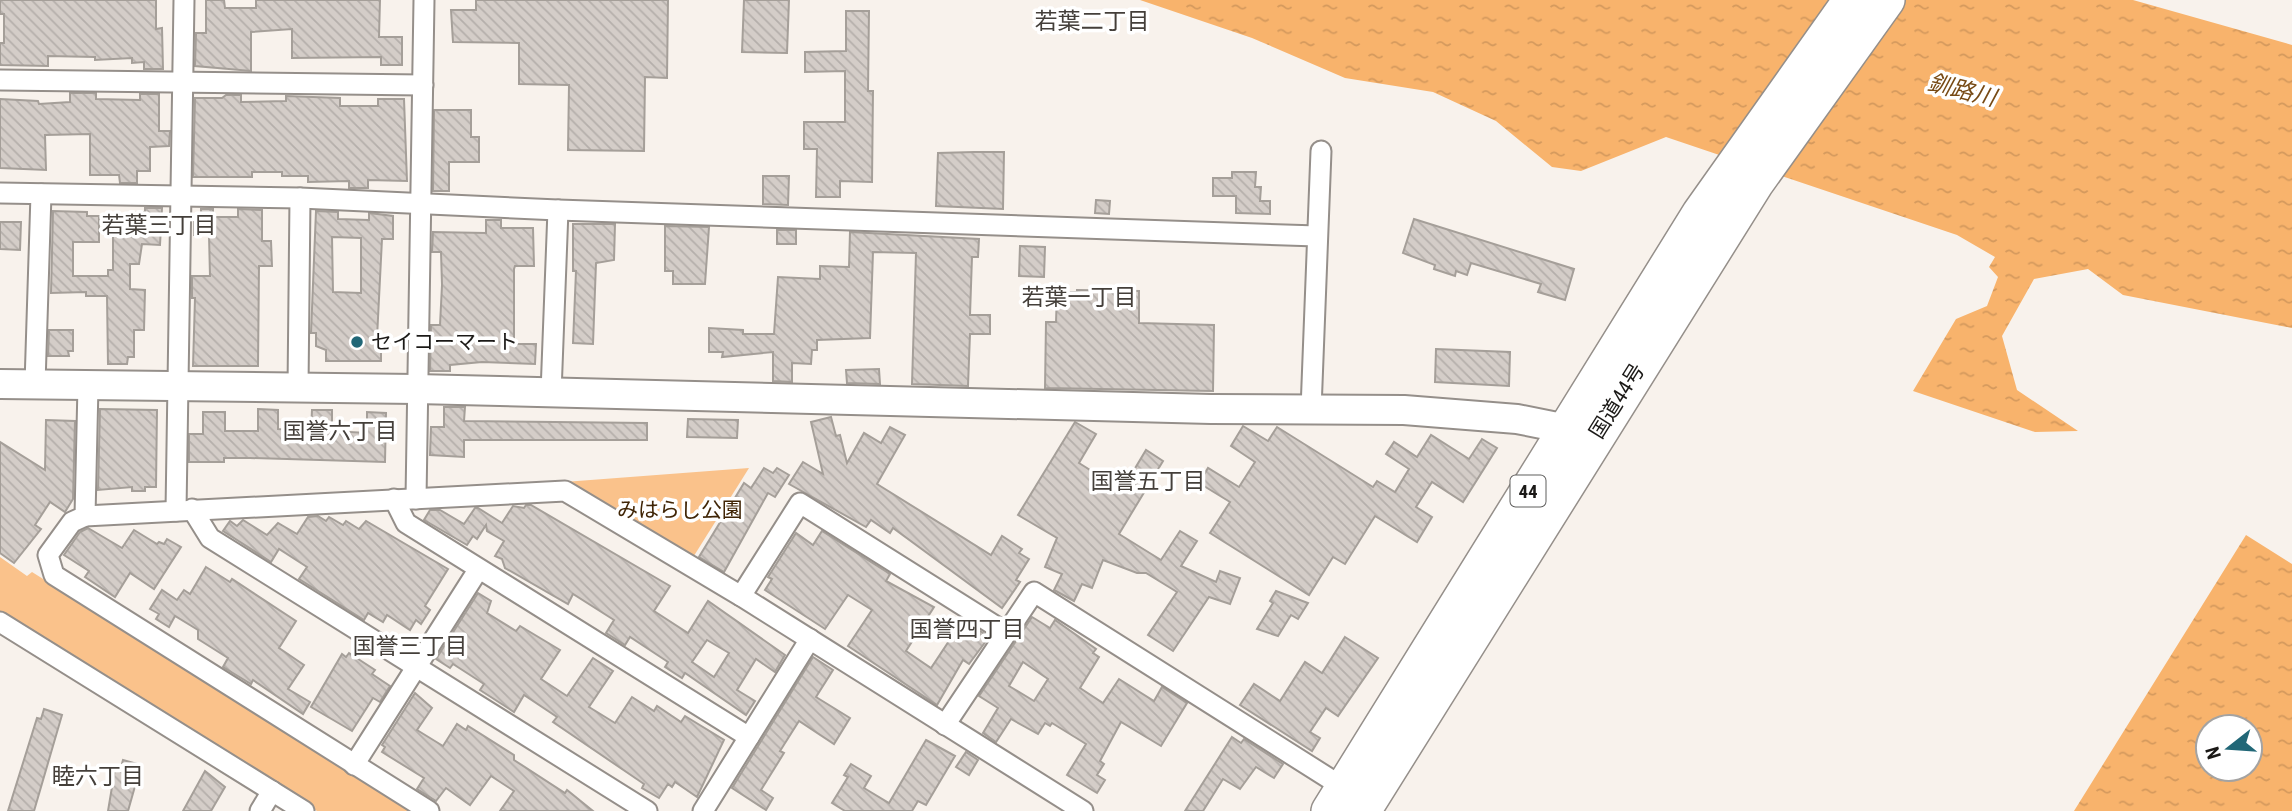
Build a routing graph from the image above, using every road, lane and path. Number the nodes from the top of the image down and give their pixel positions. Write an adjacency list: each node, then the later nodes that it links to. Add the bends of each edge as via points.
1 (184, 0): 6 (street)
2 (424, 0): 7 (street)
3 (1851, 0): 9 (highway, 国道44号 / 44)
4 (1887, 0): 9 (highway, 国道44号 / 44)
5 (0, 80): 6 (street)
6 (184, 82): 7 (street); 12 (street)
7 (423, 85): 14 (street)
8 (1321, 151): 16 (street)
9 (1742, 178): 25 (highway, 国道44号 / 44)
10 (0, 193): 11 (street)
11 (41, 194): 12 (street); 18 (street)
12 (181, 195): 13 (street); 19 (street)
13 (300, 198): 14 (street); 21 (street)
14 (420, 204): 15 (street); 22 (street)
15 (558, 211): 16 (street); 23 (street)
16 (1317, 236): 24 (street)
17 (0, 384): 18 (street)
18 (35, 384): 20 (street)
19 (177, 385): 20 (street); 21 (street); 28 (street)
20 (89, 386): 29 (street)
21 (298, 388): 22 (street)
22 (416, 389): 23 (street); 27 (street)
23 (551, 393): 24 (street)
24 (1311, 410): 25 (street, via 1417,411 1517,419)
25 (1580, 434): 40 (highway, 国道44号 / 44)
26 (394, 499): 27 (street); 28 (street); 30 (street, via 406,523)
27 (416, 499): 31 (street, via 565,491)
28 (184, 510): 29 (street); 35 (street, via 210,538)
29 (85, 516): 38 (street, via 72,522 48,555 54,575)
30 (478, 570): 35 (street); 37 (street)
31 (741, 596): 33 (street, via 800,503); 34 (street)
32 (0, 622): 39 (street)
33 (1005, 632): 36 (street); 40 (street, via 1034,592)
34 (810, 639): 36 (street); 37 (street)
35 (415, 664): 38 (street); 44 (street)
36 (945, 725): 46 (street)
37 (748, 737): 45 (street)
38 (354, 765): 43 (street)
39 (272, 791): 41 (street); 42 (street)
40 (1351, 803)
41 (260, 811)
42 (304, 811)
43 (429, 811)
44 (647, 811)
45 (703, 811)
46 (1083, 811)

